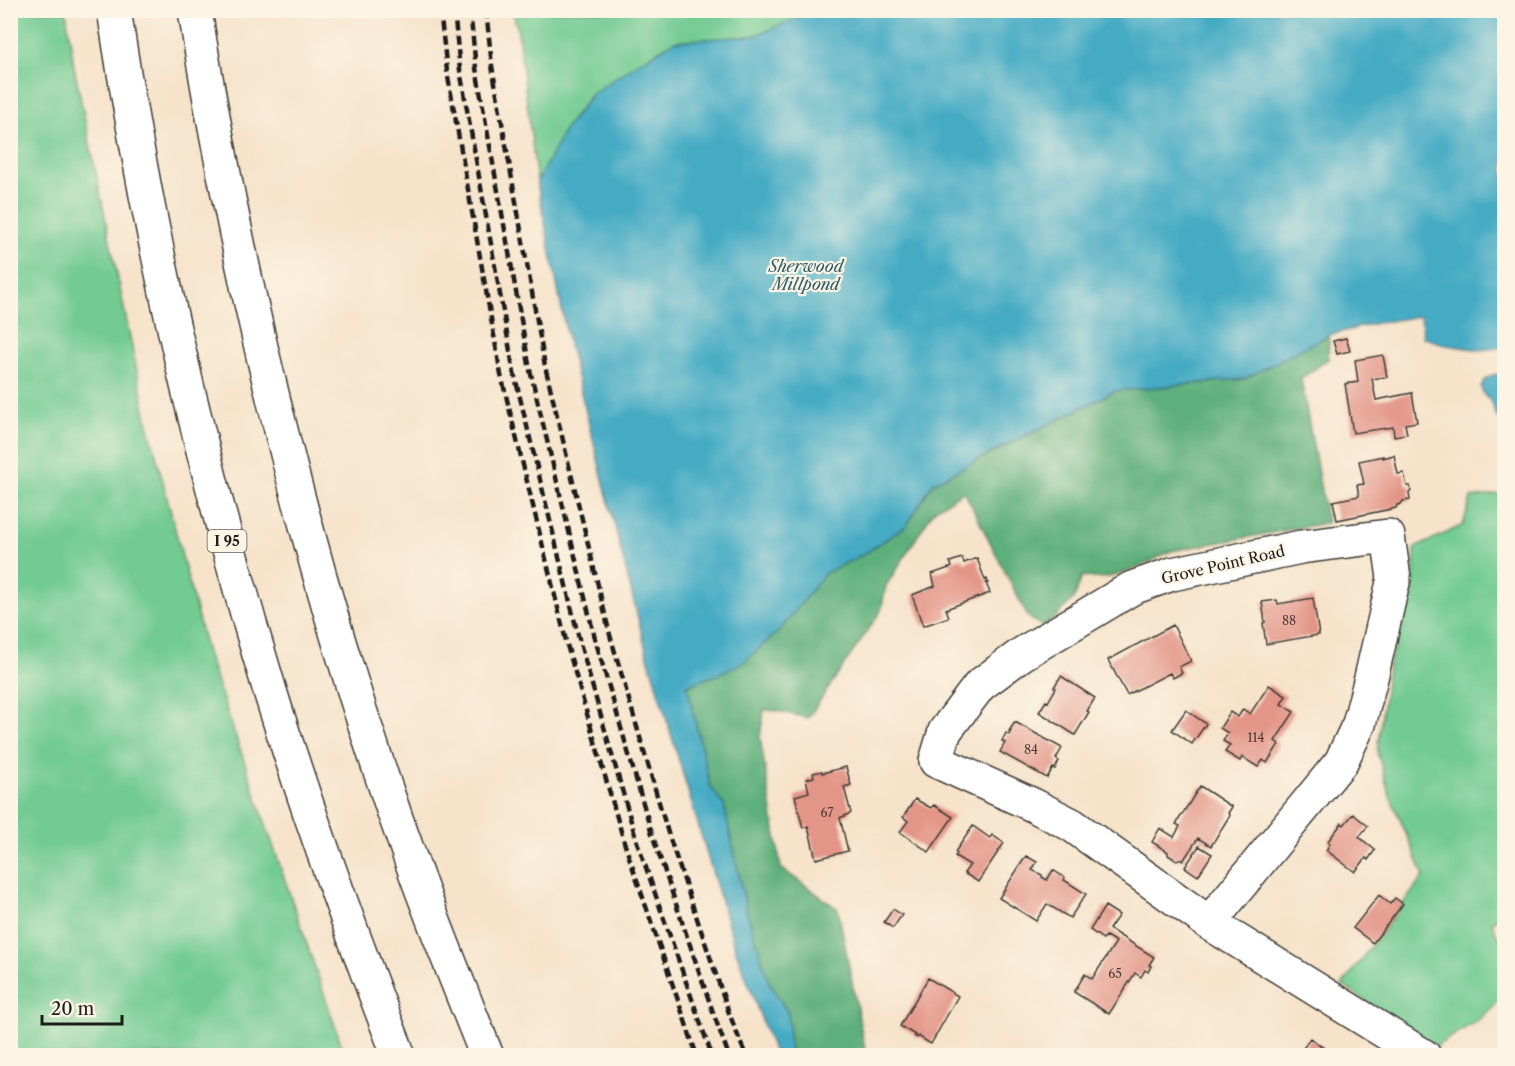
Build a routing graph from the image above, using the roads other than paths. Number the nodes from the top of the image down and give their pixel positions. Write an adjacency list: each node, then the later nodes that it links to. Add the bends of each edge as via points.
1 (114, 10): 4 (main road, I 95, via 170,312 242,599 332,877)
2 (195, 10): 5 (main road, via 234,226 301,509 385,786)
3 (1209, 923): 3 (main road, Grove Point Road, via 1072,825 936,760 945,731 980,685 1022,654 1132,588 1172,574 1290,549 1389,536 1394,578 1359,724 1341,762); 6 (main road, Grove Point Road)
4 (399, 1056)
5 (487, 1056)
6 (1424, 1056)

